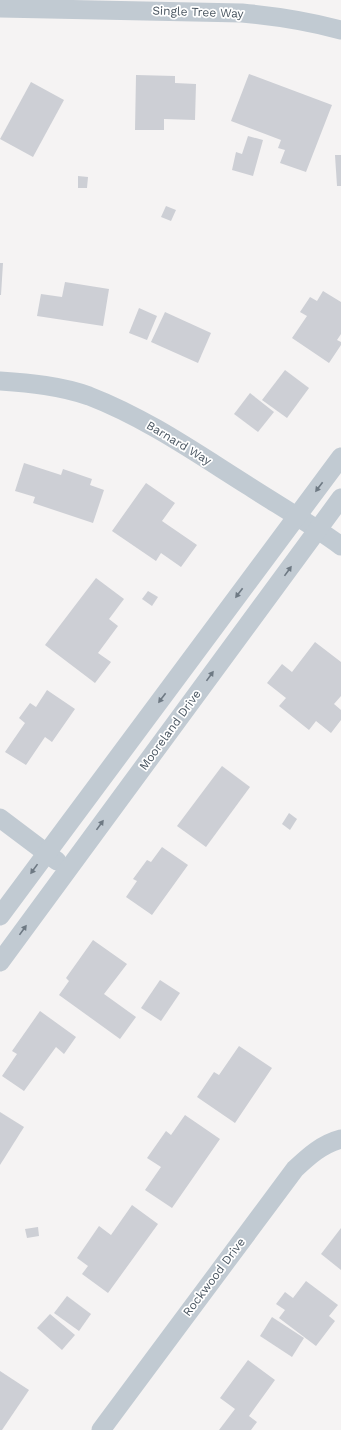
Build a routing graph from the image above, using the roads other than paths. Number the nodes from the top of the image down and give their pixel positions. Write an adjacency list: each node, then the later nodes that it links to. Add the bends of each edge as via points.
1 (0, 8): 2 (street, Single Tree Way, via 242,13 270,15)
2 (341, 30)
3 (0, 381): 6 (street, Barnard Way, via 55,387 88,396 119,409 194,451)
4 (341, 457): 6 (street, one-way to 6)
5 (341, 498): 7 (street, Mooreland Drive)
6 (296, 517): 7 (street, Barnard Way); 10 (street, one-way to 10)
7 (318, 531): 8 (street, Barnard Way); 11 (street, Mooreland Drive, one-way to 7)
8 (341, 546)
9 (0, 818): 10 (street)
10 (47, 853): 11 (street); 12 (street, one-way to 12)
11 (68, 869): 13 (street, Mooreland Drive, one-way to 11)
12 (0, 916)
13 (0, 962)
14 (341, 1139): 15 (street, Rockwood Drive, via 330,1142 295,1169)
15 (101, 1430)

